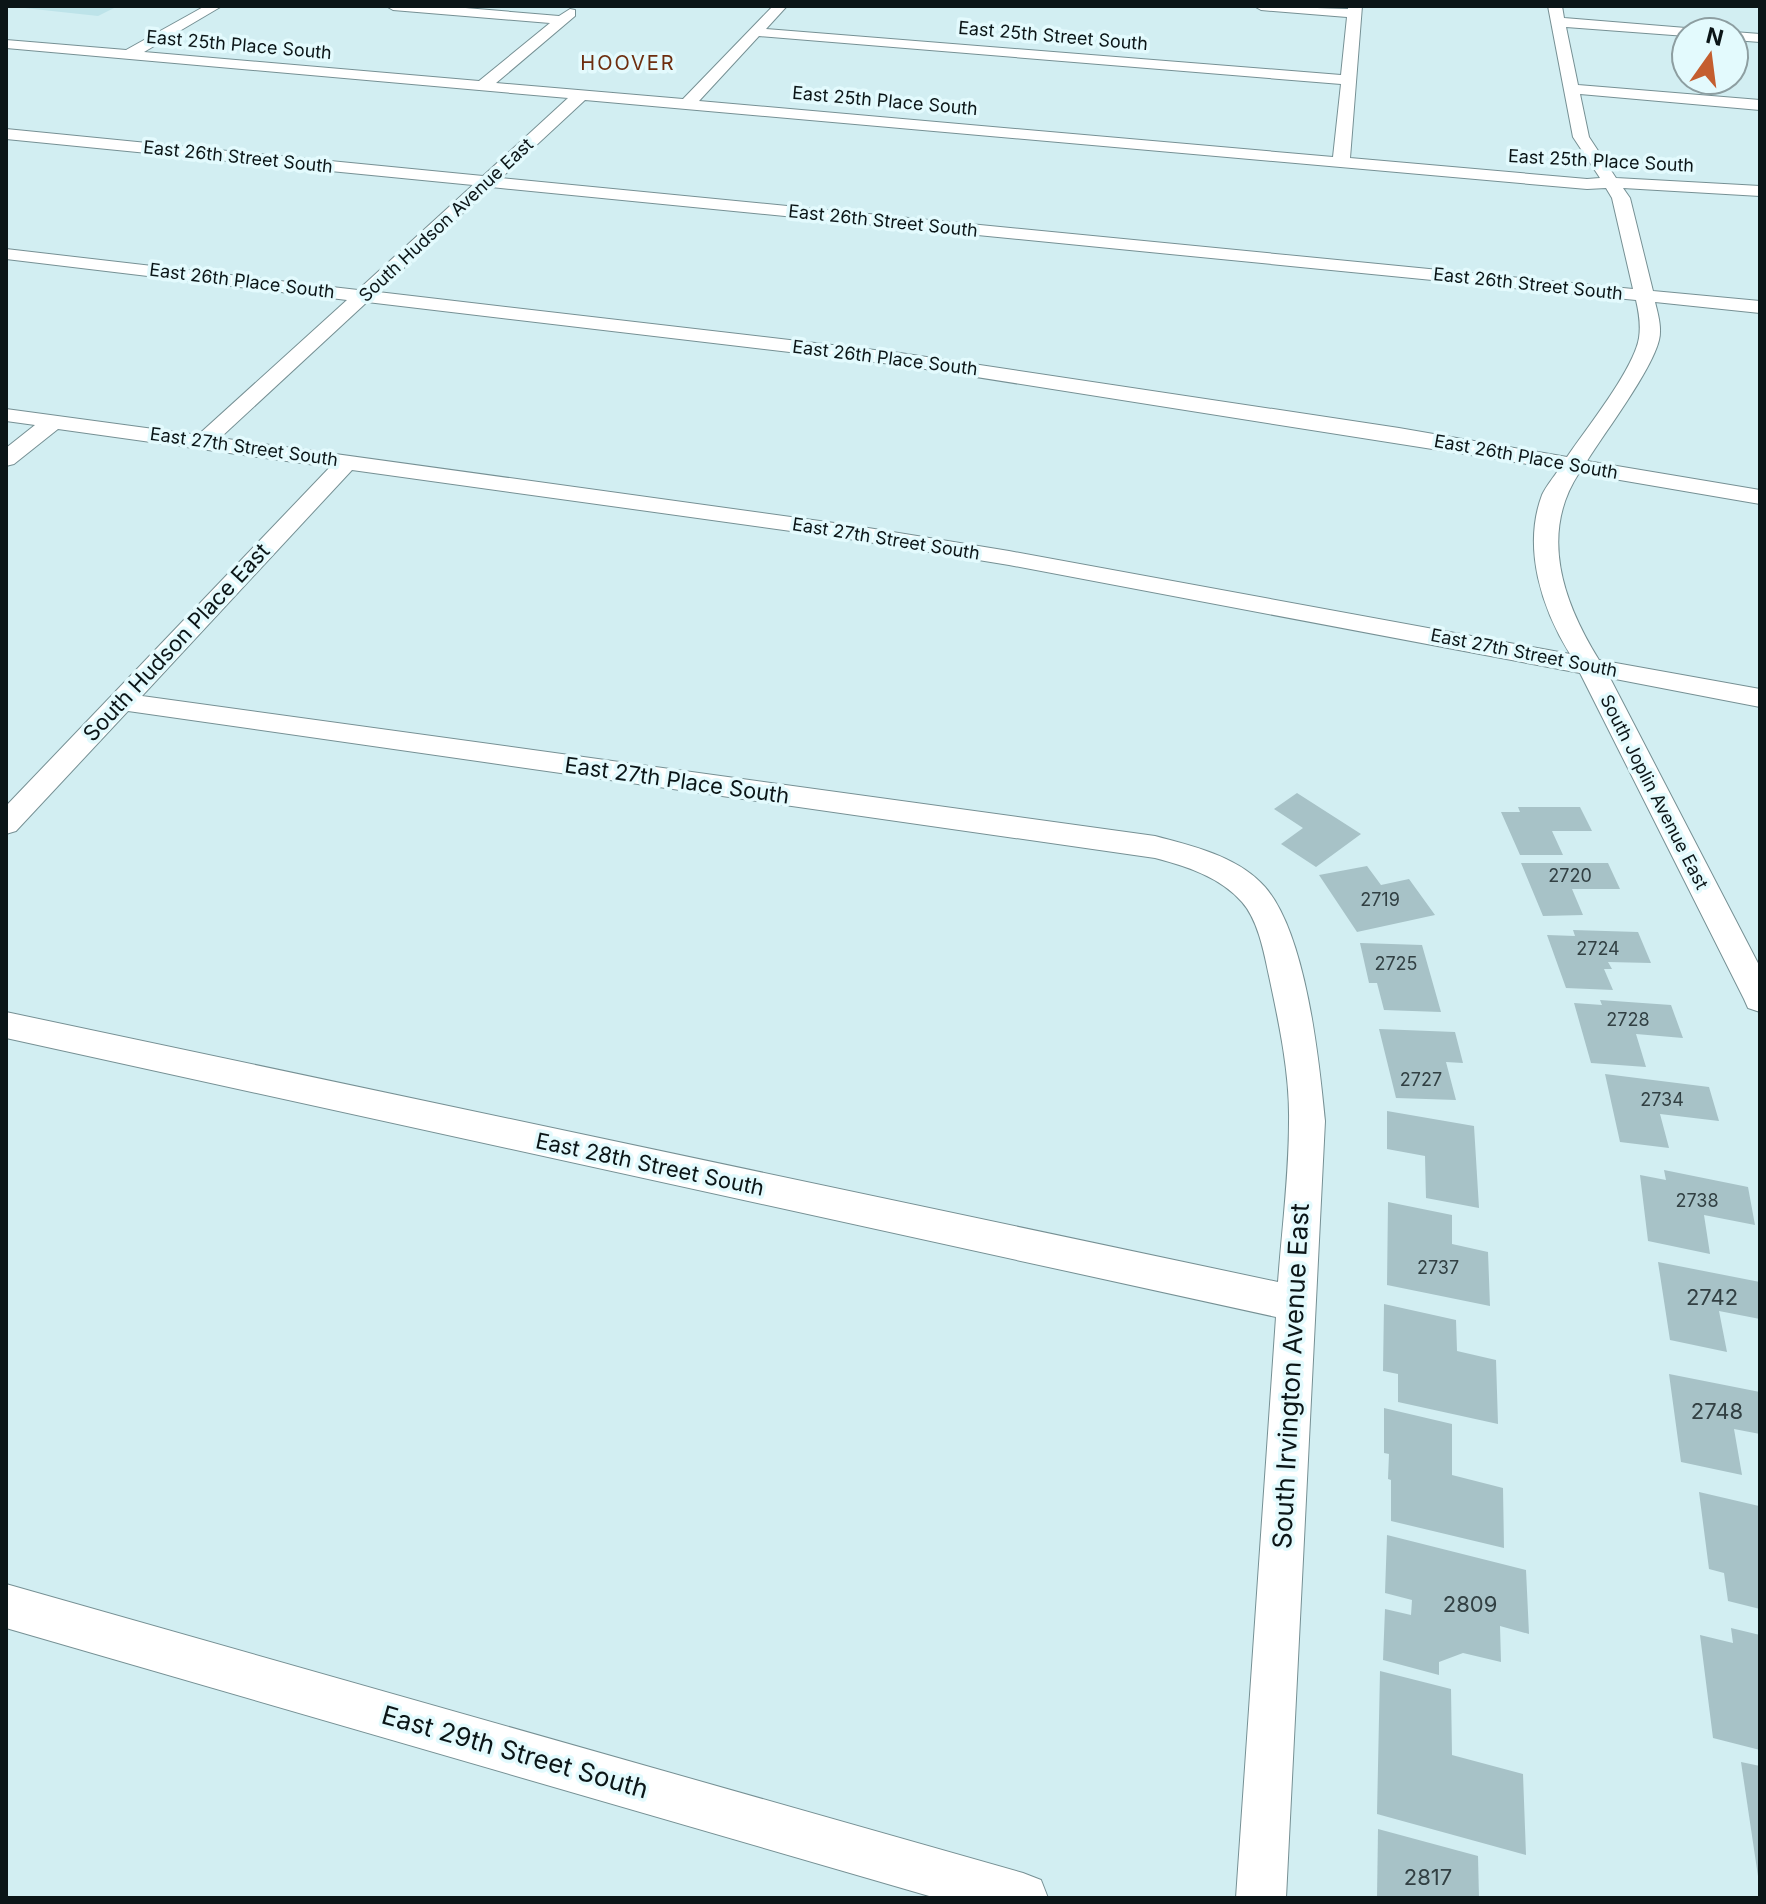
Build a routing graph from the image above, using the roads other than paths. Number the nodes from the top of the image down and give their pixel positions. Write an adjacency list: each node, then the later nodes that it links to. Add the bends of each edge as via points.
1 (215, 6): 12 (street)
2 (393, 6): 8 (street)
3 (579, 6): 8 (street)
4 (780, 6): 10 (street)
5 (1261, 6): 6 (street)
6 (1354, 9): 13 (street)
7 (1557, 14): 9 (street); 15 (street, South Joplin Avenue East)
8 (562, 20): 14 (street)
9 (1670, 30)
10 (755, 32): 13 (street, East 25th Street South); 17 (street)
11 (6, 44): 12 (street, East 25th Place South)
12 (128, 55): 14 (street, East 25th Place South)
13 (1346, 80): 20 (street)
14 (484, 85): 16 (street, East 25th Place South)
15 (1573, 89): 18 (street); 22 (street, South Joplin Avenue East, via 1581,137)
16 (582, 94): 17 (street, East 25th Place South); 21 (street, South Hudson Avenue East)
17 (687, 104): 20 (street, East 25th Place South)
18 (1760, 105)
19 (6, 134): 21 (street, East 26th Street South)
20 (1341, 162): 22 (street, East 25th Place South)
21 (486, 183): 25 (street, East 26th Street South); 26 (street, South Hudson Avenue East)
22 (1614, 184): 23 (street, East 25th Place South); 25 (street, South Joplin Avenue East)
23 (1760, 191)
24 (6, 254): 26 (street, East 26th Place South)
25 (1645, 295): 27 (street, East 26th Street South); 33 (street, South Joplin Avenue East, via 1649,341)
26 (363, 296): 30 (street, South Hudson Avenue East); 33 (street, East 26th Place South, via 900,359)
27 (1760, 307)
28 (6, 415): 29 (street, East 27th Street South)
29 (54, 421): 30 (street, East 27th Street South); 31 (street)
30 (203, 442): 32 (street, East 27th Street South)
31 (6, 459)
32 (348, 461): 35 (street, East 27th Street South, via 994,556); 37 (street, South Hudson Place East)
33 (1573, 466): 34 (street, East 26th Place South); 35 (street, South Joplin Avenue East, via 1554,494 1547,558 1557,603)
34 (1760, 497)
35 (1590, 666): 36 (street, East 27th Street South); 40 (street, South Joplin Avenue East)
36 (1760, 698)
37 (120, 701): 38 (street, South Hudson Place East); 39 (street, East 27th Place South, via 1155,847)
38 (6, 824)
39 (1229, 875): 42 (street, South Irvington Avenue East, via 1255,896 1269,920 1301,1051 1307,1121)
40 (1760, 999)
41 (6, 1025): 42 (street, East 28th Street South)
42 (1295, 1303): 45 (street, South Irvington Avenue East)
43 (6, 1606): 44 (street, East 29th Street South)
44 (1023, 1898)
45 (1261, 1898)

